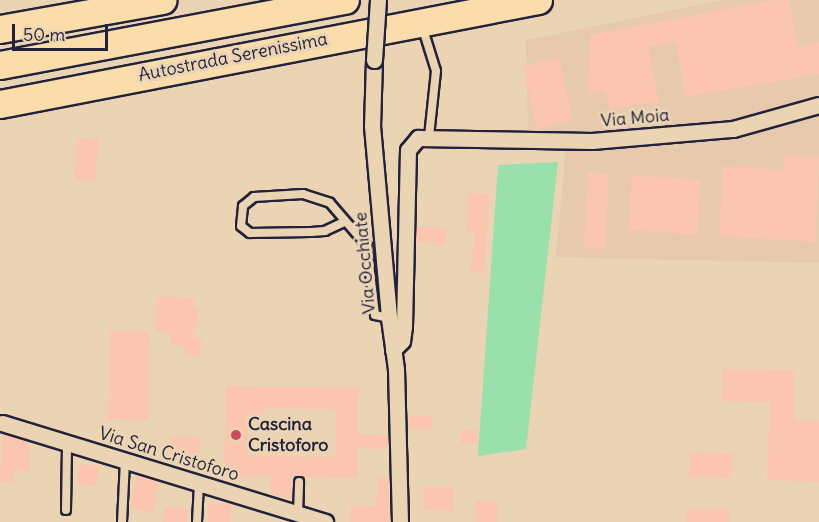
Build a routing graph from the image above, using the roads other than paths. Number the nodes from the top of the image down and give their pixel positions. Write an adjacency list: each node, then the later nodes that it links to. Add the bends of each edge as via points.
1 (162, 0): 6 (highway)
2 (345, 0): 7 (highway, Autostrada Serenissima)
3 (378, 0): 13 (street, Via Occhiate, bridge, via 372,126)
4 (538, 0): 5 (highway, Autostrada Serenissima)
5 (420, 22): 8 (highway, Autostrada Serenissima); 10 (highway, via 316,57); 11 (lane, via 436,71)
6 (0, 30)
7 (0, 65)
8 (0, 104)
9 (819, 105): 11 (street, Via Moia, via 733,129 592,141)
10 (0, 122)
11 (429, 137): 14 (street, via 418,138 408,150 404,326 402,341)
12 (344, 222): 12 (lane, via 330,203 303,194 254,197 243,206 241,226 250,233 325,231); 13 (lane, via 367,246 375,315)
13 (389, 318): 14 (street, Via Occhiate)
14 (393, 350): 25 (street, Via Occhiate)
15 (2, 423): 16 (street, Via San Cristoforo)
16 (67, 443): 17 (street, Via San Cristoforo); 20 (lane)
17 (124, 460): 19 (street, Via San Cristoforo); 22 (lane)
18 (299, 482): 21 (lane)
19 (199, 483): 21 (street, Via San Cristoforo); 23 (lane)
20 (66, 510)
21 (298, 514): 24 (street, Via San Cristoforo)
22 (122, 522)
23 (197, 522)
24 (325, 522)
25 (400, 522)

